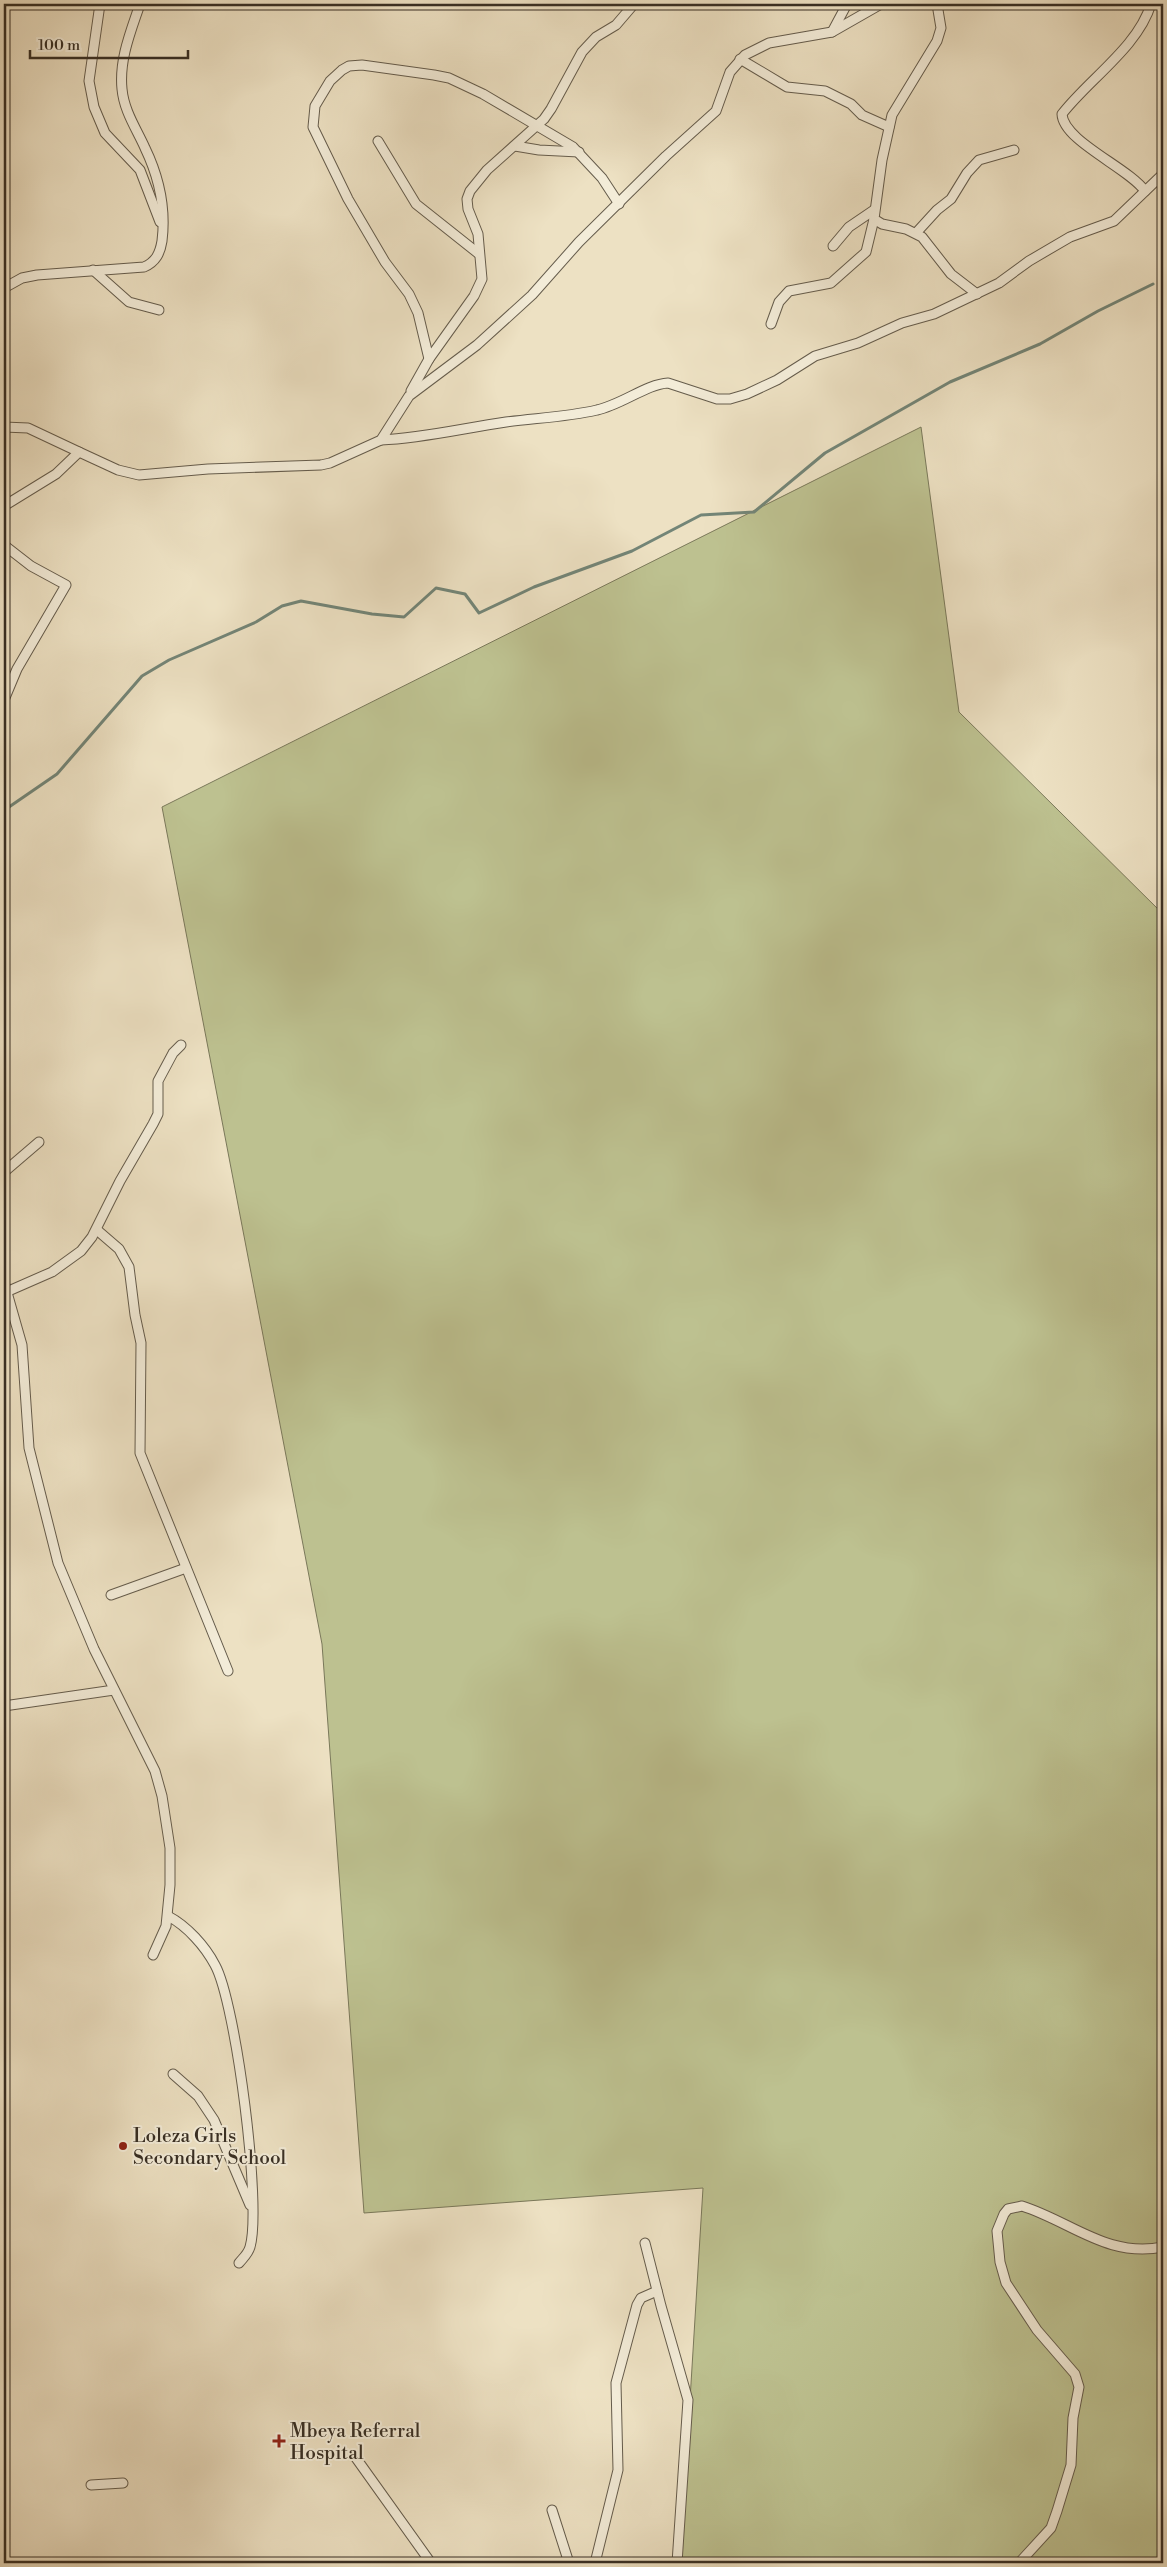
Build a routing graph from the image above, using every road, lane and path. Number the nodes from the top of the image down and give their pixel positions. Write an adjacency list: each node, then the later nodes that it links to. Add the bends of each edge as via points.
1 (100, 4): 20 (street, via 89,80 94,107 105,133 140,170)
2 (140, 4): 20 (street, via 126,48 122,88 128,116 159,182)
3 (634, 4): 10 (street, via 611,30 589,43 575,61 551,109)
4 (847, 4): 8 (street)
5 (881, 4): 8 (street)
6 (937, 4): 11 (street, via 941,28 937,41 895,110)
7 (1151, 4): 17 (street, via 1143,21 1120,51 1062,114 1062,121 1068,128 1105,160 1134,177)
8 (832, 32): 9 (street, via 769,43)
9 (740, 59): 11 (street, via 787,87 820,89 851,104 862,115); 18 (street, via 730,72 716,111)
10 (537, 126): 13 (street); 15 (street); 29 (street, via 504,105 449,78 362,65 342,70 330,81 315,106 312,127 318,142 385,262 409,294 418,313)
11 (889, 127): 19 (street)
12 (378, 142): 23 (street, via 416,204)
13 (515, 146): 15 (street); 23 (street, via 483,175 467,199 478,234)
14 (1014, 150): 21 (street, via 979,160 951,200)
15 (579, 152): 18 (street)
16 (1163, 174): 17 (street)
17 (1145, 191): 26 (street, via 1114,220 1070,237)
18 (619, 204): 30 (street, via 579,242 532,295 476,345)
19 (874, 214): 21 (street, via 882,224); 22 (street, via 849,227); 28 (street, via 866,252 831,283 789,291 779,302)
20 (163, 232): 24 (street, via 160,250 153,263 144,267)
21 (916, 233): 26 (street, via 929,244 951,274)
22 (833, 246)
23 (479, 254): 29 (street, via 483,273 480,285)
24 (93, 270): 25 (street, via 22,278); 27 (street, via 130,302)
25 (4, 288)
26 (977, 294): 32 (street, via 934,314 823,353 772,382 730,399 705,397 660,383 620,403 594,411 497,423 417,438)
27 (159, 310)
28 (771, 324)
29 (429, 359): 30 (street)
30 (409, 396): 32 (street)
31 (4, 427): 33 (street, via 28,428)
32 (381, 440): 33 (street, via 321,465 208,469 158,475 118,470)
33 (79, 452): 34 (street, via 56,474)
34 (4, 506)
35 (4, 545): 36 (street, via 31,566 66,584 17,669)
36 (4, 700)
37 (181, 1045): 40 (street, via 158,1081 158,1114)
38 (39, 1142): 39 (street)
39 (4, 1172)
40 (96, 1230): 42 (street, via 81,1251 52,1272); 43 (street, via 119,1249 129,1267 141,1343 140,1453)
41 (4, 1282): 42 (street)
42 (6, 1293): 46 (street, via 22,1345 29,1448 46,1524 65,1582)
43 (186, 1568): 44 (street); 45 (street)
44 (111, 1594)
45 (228, 1671)
46 (114, 1690): 47 (street); 48 (street, via 155,1771 162,1796 170,1848)
47 (4, 1706)
48 (168, 1916): 49 (street); 51 (street, via 200,1944 222,1980 246,2118)
49 (153, 1955)
50 (173, 2074): 51 (street, via 198,2096 214,2120)
51 (252, 2210): 54 (street, via 250,2247)
52 (646, 2243): 55 (street)
53 (1163, 2247): 64 (street, via 1138,2250 1112,2246 1022,2206 1008,2209 1000,2222 998,2252 1010,2292 1075,2374 1079,2387 1073,2418 1071,2465 1058,2511 1051,2528)
54 (239, 2263)
55 (657, 2291): 62 (street, via 641,2298 622,2351 615,2397 618,2470); 63 (street, via 688,2400)
56 (356, 2458): 60 (street)
57 (123, 2483): 58 (street)
58 (91, 2485)
59 (552, 2510): 61 (street)
60 (431, 2563)
61 (569, 2563)
62 (595, 2563)
63 (677, 2563)
64 (1020, 2563)

